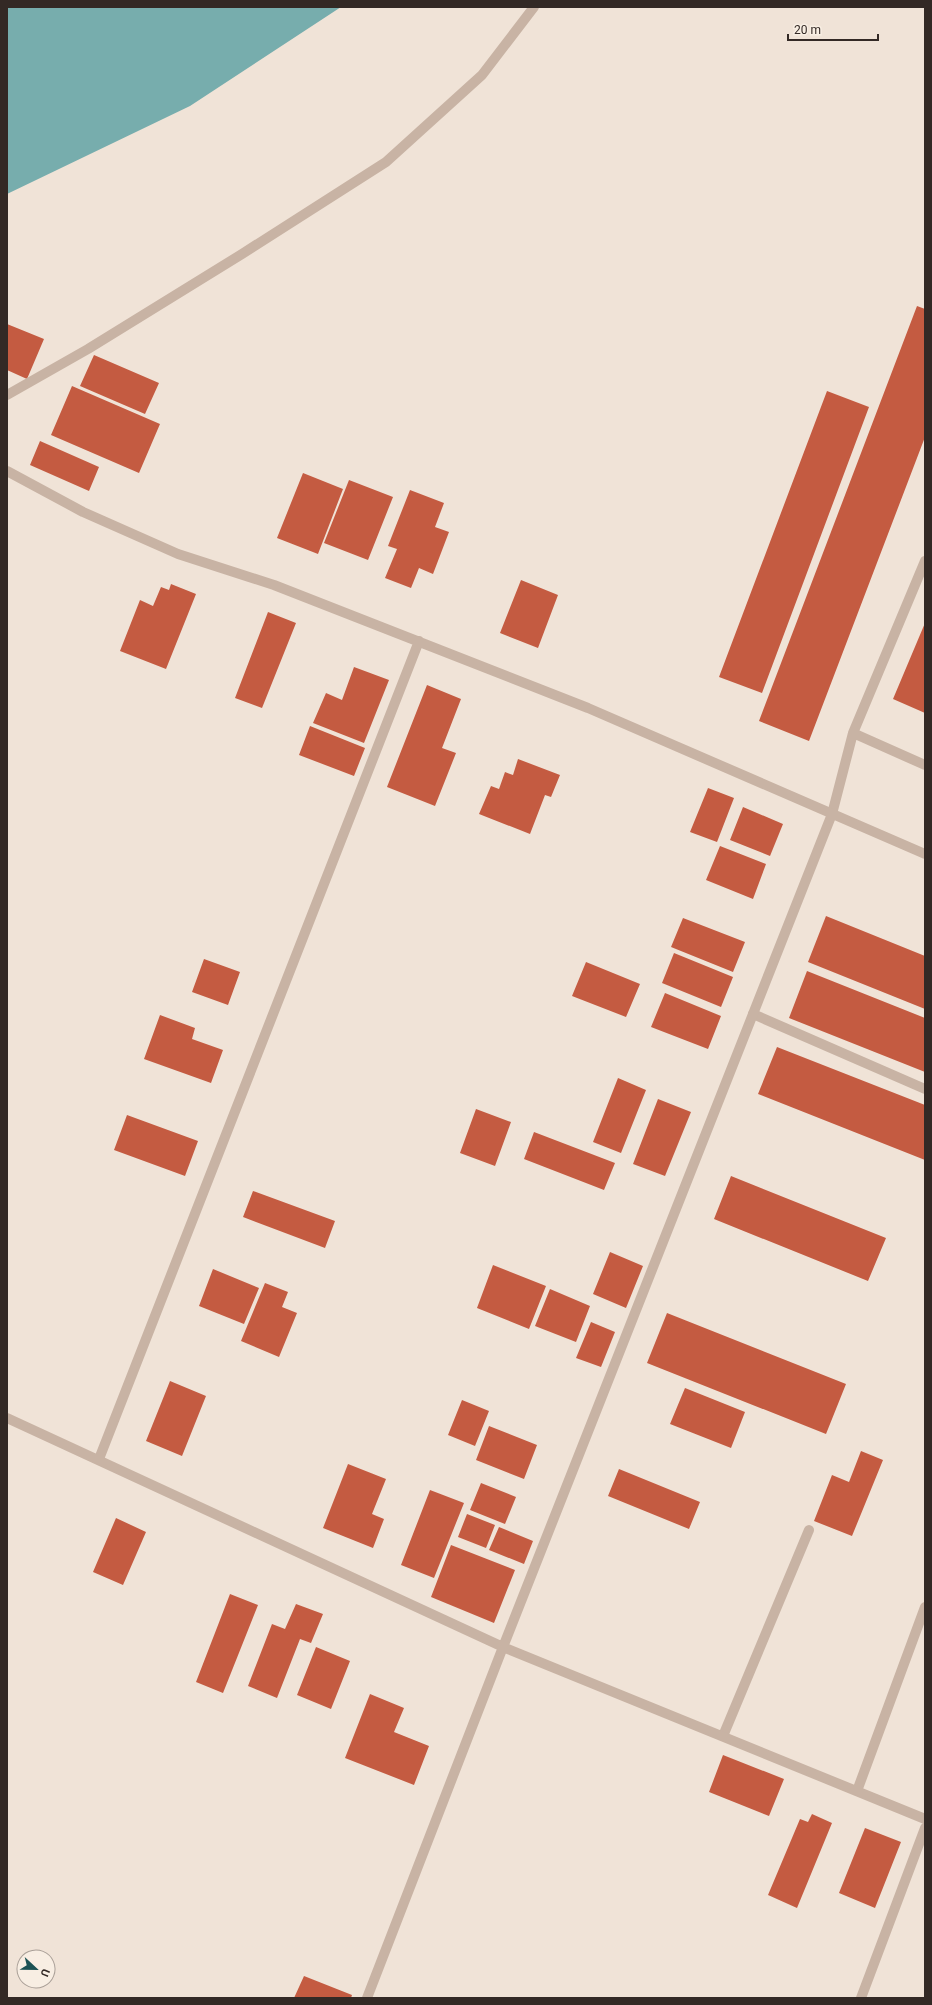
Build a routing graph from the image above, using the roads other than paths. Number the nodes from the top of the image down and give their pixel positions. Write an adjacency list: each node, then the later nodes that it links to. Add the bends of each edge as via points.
1 (534, 7): 2 (street, via 482,75 386,162 208,275)
2 (7, 395)
3 (7, 471): 5 (street, via 83,512 178,554 274,585)
4 (925, 561): 6 (street)
5 (419, 641): 8 (street, via 588,708); 13 (street)
6 (853, 733): 7 (street); 8 (street)
7 (925, 765)
8 (832, 814): 9 (street); 10 (street)
9 (925, 854)
10 (753, 1014): 11 (street); 16 (street)
11 (925, 1089)
12 (7, 1418): 13 (street)
13 (99, 1460): 16 (street)
14 (809, 1530): 17 (street)
15 (925, 1607): 18 (street)
16 (502, 1647): 17 (street); 21 (street)
17 (722, 1736): 18 (street)
18 (857, 1791): 19 (street)
19 (925, 1819)
20 (925, 1828): 22 (street)
21 (367, 1998)
22 (861, 1998)

